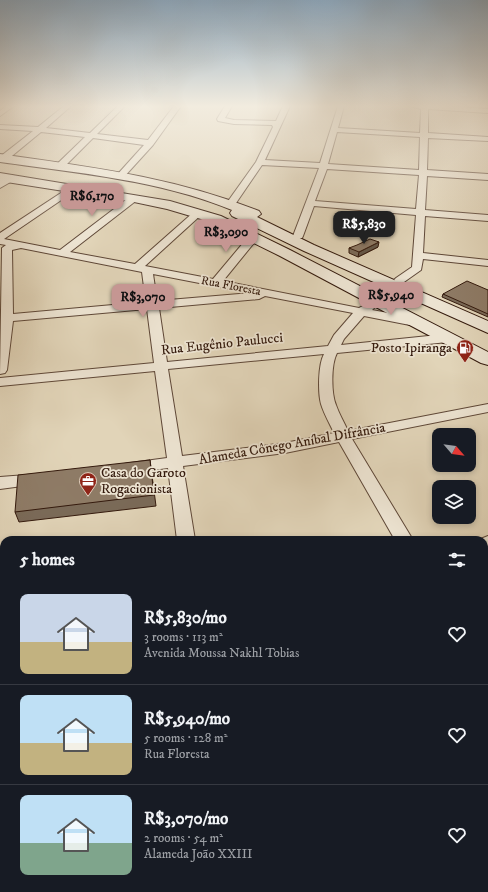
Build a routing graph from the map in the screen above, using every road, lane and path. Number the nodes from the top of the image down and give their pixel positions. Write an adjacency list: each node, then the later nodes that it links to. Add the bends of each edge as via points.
1 (23, 148): 10 (street)
2 (79, 148): 9 (street)
3 (146, 148): 12 (street)
4 (267, 148): 7 (street)
5 (329, 148): 8 (street)
6 (424, 148): 11 (street)
7 (260, 162): 8 (street); 20 (street)
8 (324, 165): 11 (street); 16 (street)
9 (59, 167): 10 (street); 12 (street)
10 (4, 171): 14 (street)
11 (423, 172): 13 (street); 17 (street)
12 (120, 176): 20 (street, via 193,191)
13 (488, 177)
14 (79, 181): 15 (street); 20 (street, via 160,189 186,195); 22 (street)
15 (134, 198): 18 (street); 24 (street)
16 (309, 203): 17 (street); 21 (street)
17 (421, 212): 19 (street); 26 (street)
18 (198, 213): 20 (street, via 216,219); 29 (street)
19 (488, 218)
20 (239, 221): 21 (street, via 263,218); 25 (street); 27 (street); 30 (street, via 309,248); 31 (street)
21 (298, 236): 30 (street)
22 (0, 237)
23 (2, 246): 24 (street, Rua Floresta, via 22,245); 36 (street)
24 (62, 253): 29 (street, Rua Floresta)
25 (285, 253): 27 (street); 32 (street)
26 (417, 256): 28 (street); 32 (street, via 417,268)
27 (314, 261): 30 (street)
28 (488, 263)
29 (142, 268): 31 (street, Rua Floresta); 34 (street)
30 (357, 272): 32 (street); 32 (street)
31 (216, 283): 33 (street, Rua Floresta)
32 (391, 292): 35 (street); 37 (street); 38 (street); 38 (street, via 400,296 410,295 428,300)
33 (278, 295): 34 (street); 35 (street, Rua Floresta)
34 (152, 306): 36 (street); 43 (street)
35 (362, 311): 37 (street, Rua Floresta); 41 (street, via 338,338)
36 (7, 318): 44 (street)
37 (424, 323): 38 (street)
38 (475, 328): 39 (street); 40 (street); 41 (street, Rua Eugênio Paulucci); 42 (street)
39 (488, 342)
40 (488, 348)
41 (333, 349): 43 (street, Rua Eugênio Paulucci); 47 (street, via 328,358 328,404)
42 (488, 359)
43 (161, 366): 45 (street, Rua Eugênio Paulucci); 48 (street)
44 (0, 370)
45 (0, 382)
46 (488, 408): 47 (street, Alameda Cônego Aníbal Difrância)
47 (343, 436): 48 (street, Alameda Cônego Aníbal Difrância, via 285,448); 53 (street)
48 (175, 463): 49 (street, Alameda Cônego Aníbal Difrância); 52 (street)
49 (114, 470)
50 (53, 477): 51 (street)
51 (0, 483)
52 (185, 536)
53 (402, 536)

